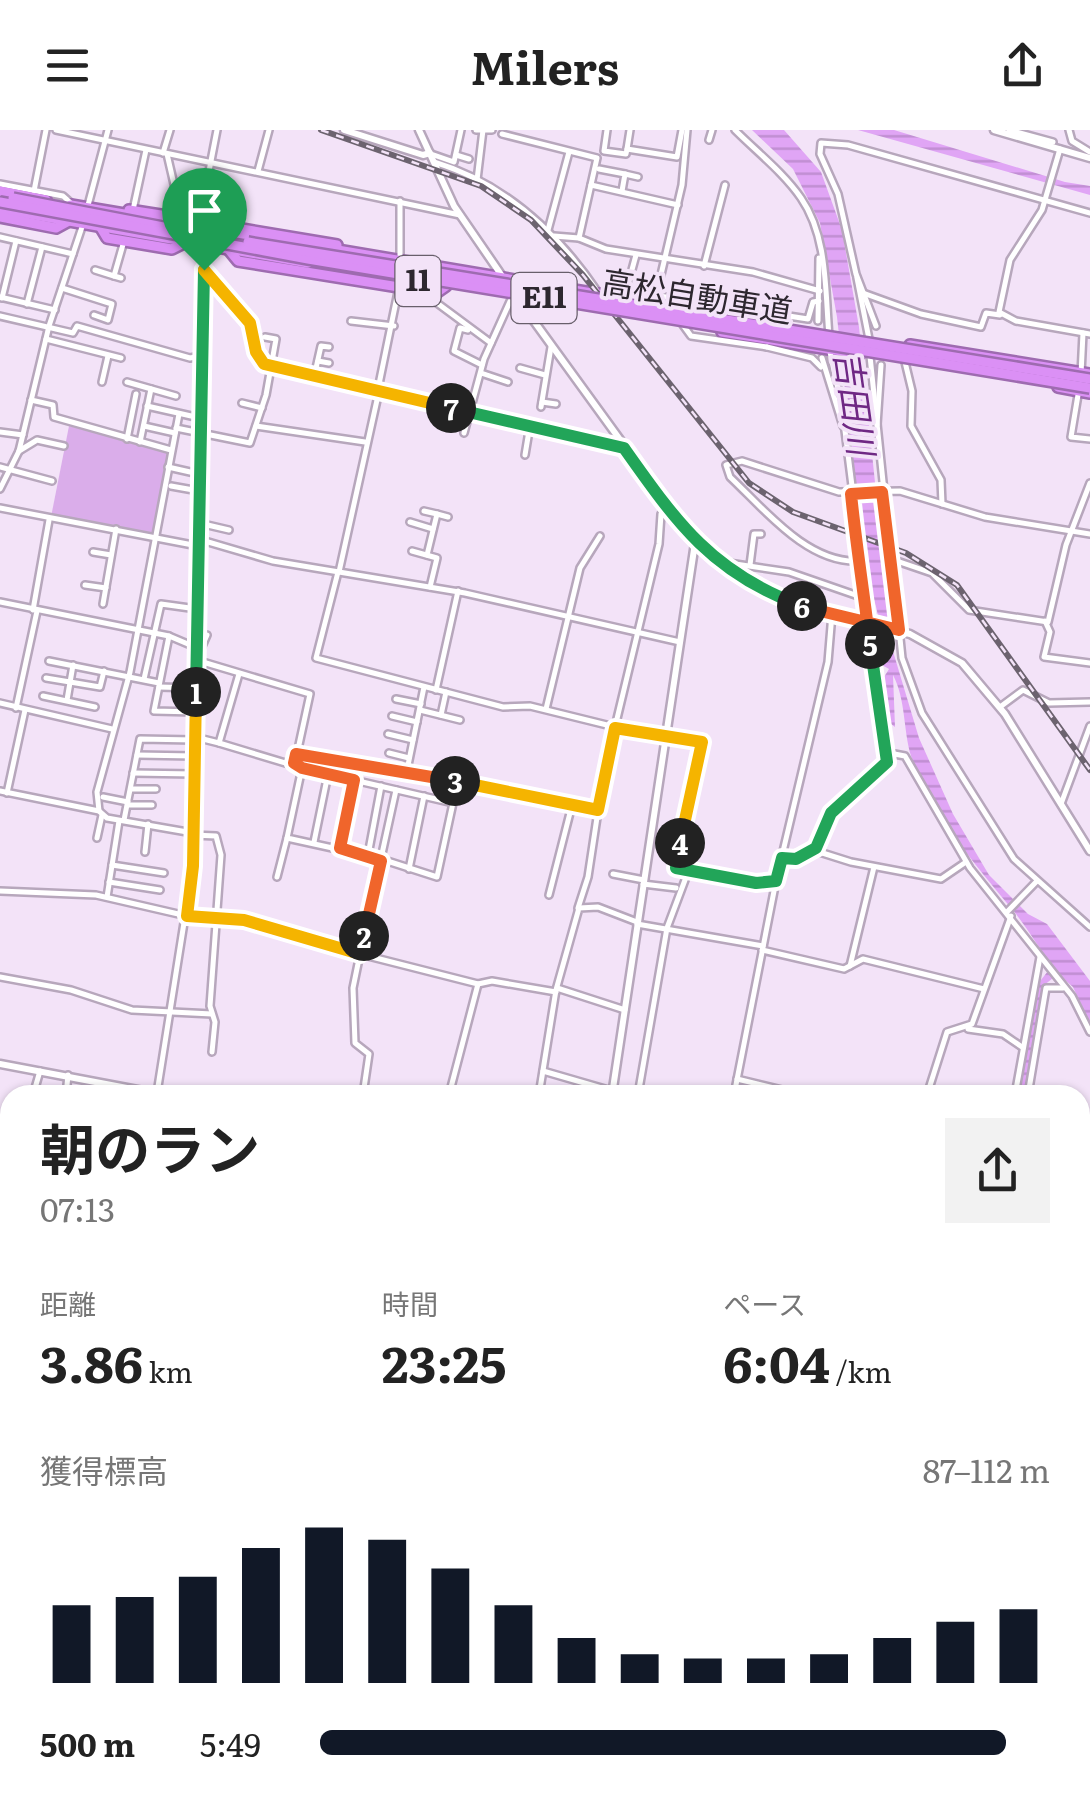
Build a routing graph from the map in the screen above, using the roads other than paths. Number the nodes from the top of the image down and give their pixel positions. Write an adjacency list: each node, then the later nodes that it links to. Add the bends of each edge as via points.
1 (46, 130): 40 (street)
2 (56, 130): 20 (street)
3 (108, 130): 20 (street)
4 (170, 130): 26 (street)
5 (217, 130): 32 (street)
6 (269, 130): 34 (street)
7 (344, 130): 27 (street)
8 (420, 130): 27 (street)
9 (462, 130): 28 (street)
10 (608, 130): 24 (street, via 604,151)
11 (630, 130): 24 (street)
12 (684, 130): 24 (street, via 678,157); 46 (street)
13 (712, 130): 21 (street)
14 (735, 130): 69 (street, via 804,202)
15 (994, 130): 22 (street)
16 (1009, 130): 22 (street)
17 (1069, 130): 29 (street)
18 (485, 131): 19 (street); 37 (street)
19 (504, 132): 25 (street)
20 (104, 140): 23 (street); 47 (street)
21 (709, 140)
22 (1057, 148): 29 (street); 44 (street)
23 (146, 149): 26 (street); 49 (street)
24 (627, 149)
25 (569, 152): 39 (street, via 597,158); 59 (street)
26 (165, 153): 32 (street); 54 (street)
27 (430, 154): 28 (street, via 454,162); 31 (street)
28 (456, 155): 30 (street)
29 (1090, 155)
30 (469, 159)
31 (434, 162): 37 (street); 51 (street)
32 (210, 163): 34 (street); 57 (street)
33 (600, 170): 35 (street)
34 (258, 172): 43 (street)
35 (625, 174): 36 (street); 41 (street)
36 (638, 177)
37 (476, 180): 59 (street)
38 (725, 184): 73 (street)
39 (591, 185): 41 (street); 61 (street)
40 (34, 190): 42 (street); 45 (street, via 64,196)
41 (622, 191): 46 (street)
42 (0, 196): 45 (highway, 11); 53 (highway, 11); 133 (highway, 高松自動車道 / E11, bridge); 140 (highway, 高松自動車道 / E11, bridge, via 308,258)
43 (400, 201): 51 (street); 70 (street)
44 (1045, 202): 50 (street); 79 (street, via 826,140 820,154 838,194); 96 (street, via 1010,260 998,306)
45 (73, 205): 47 (highway, 11)
46 (678, 205): 72 (street)
47 (87, 208): 48 (highway, 11); 55 (street)
48 (102, 210): 49 (highway); 54 (highway, 11)
49 (133, 210): 54 (highway)
50 (1090, 214)
51 (460, 215): 71 (street)
52 (0, 217): 53 (highway, via 56,228)
53 (67, 222): 55 (highway, 11)
54 (179, 222): 57 (highway, 11)
55 (82, 225): 56 (highway, 11); 67 (street)
56 (101, 228): 63 (highway, via 107,238); 64 (highway, 11)
57 (205, 230): 58 (highway, 11); 65 (street)
58 (223, 233): 70 (highway, via 236,228); 74 (highway, 11)
59 (551, 233): 61 (street); 87 (street)
60 (0, 237): 62 (street)
61 (579, 238): 68 (street)
62 (16, 240): 66 (street); 92 (street)
63 (124, 241): 64 (highway, via 172,249); 75 (street, via 117,277)
64 (184, 242): 65 (highway, 11)
65 (204, 246): 76 (street); 77 (highway, 11)
66 (42, 247): 67 (street); 94 (street)
67 (74, 254): 83 (street)
68 (636, 254): 72 (street); 84 (street)
69 (820, 255): 85 (street); 107 (street)
70 (400, 256): 74 (highway)
71 (488, 256): 78 (street); 80 (street)
72 (665, 261): 73 (street); 89 (street)
73 (704, 266): 85 (street)
74 (447, 269): 78 (highway, 11)
75 (94, 270)
76 (204, 270): 119 (street); 128 (street, via 250,323 256,352)
77 (338, 273): 81 (highway, 11); 82 (highway)
78 (478, 274): 80 (highway, 11)
79 (856, 274): 88 (street); 110 (street)
80 (504, 278): 87 (highway, 11); 90 (street)
81 (446, 286): 86 (highway); 90 (highway, 11)
82 (399, 287): 86 (highway); 103 (street)
83 (62, 288): 95 (street); 98 (street, via 112,304 108,320)
84 (628, 288)
85 (820, 291): 93 (street)
86 (436, 294): 112 (street, via 437,303)
87 (599, 294): 91 (highway, 11)
88 (863, 294): 96 (street, via 981,327 986,313); 104 (street)
89 (656, 296): 91 (street, via 626,291); 99 (street)
90 (515, 297): 112 (street); 113 (highway, 11); 114 (street)
91 (616, 297): 99 (highway, 11)
92 (1, 298): 94 (street)
93 (818, 301): 99 (street, via 808,319); 101 (street)
94 (28, 304): 95 (street)
95 (54, 310): 102 (street)
96 (1002, 315): 108 (street)
97 (0, 316): 102 (street)
98 (94, 316)
99 (770, 319): 107 (highway, 11)
100 (352, 321): 103 (street)
101 (818, 322)
102 (49, 326): 106 (street); 111 (street)
103 (394, 326): 139 (street)
104 (876, 326)
105 (468, 330): 126 (street, via 460,328 454,350)
106 (73, 333): 115 (street); 119 (street, via 77,326)
107 (832, 333): 110 (highway, 11, bridge); 117 (street)
108 (1087, 333): 133 (street)
109 (265, 337): 128 (street, via 279,340)
110 (866, 338): 133 (highway, 11)
111 (46, 339): 115 (street); 144 (street)
112 (491, 342): 126 (street)
113 (768, 343): 117 (highway, 11); 130 (street, via 812,358)
114 (551, 344): 132 (street); 167 (street)
115 (68, 347): 118 (street)
116 (329, 347): 123 (street, via 321,346)
117 (833, 350): 120 (highway, 11, bridge); 155 (street)
118 (108, 356): 121 (street); 135 (street)
119 (202, 356): 151 (street)
120 (867, 356): 124 (highway, 11); 165 (street)
121 (121, 358)
122 (822, 358): 130 (street)
123 (318, 360): 125 (street); 134 (street)
124 (905, 362): 141 (highway, 11); 182 (street, via 911,426 940,480)
125 (330, 363)
126 (482, 365): 131 (street)
127 (881, 365): 165 (street)
128 (271, 367): 134 (street); 148 (street)
129 (520, 368): 132 (street)
130 (823, 369): 155 (street)
131 (482, 374): 137 (street); 149 (street)
132 (545, 375): 146 (street, via 541,404)
133 (1087, 375): 141 (street)
134 (314, 377): 139 (street)
135 (102, 382)
136 (127, 382): 138 (street)
137 (508, 382)
138 (151, 389): 143 (street); 147 (street)
139 (378, 390): 149 (street); 164 (street)
140 (1090, 390): 141 (highway, 11)
141 (1078, 391): 162 (street, via 1071,437)
142 (136, 394): 161 (street)
143 (176, 396)
144 (31, 400): 160 (street); 161 (street, via 53,404 54,417)
145 (242, 403): 148 (street)
146 (556, 404)
147 (147, 406): 150 (street); 153 (street)
148 (262, 408): 154 (street)
149 (471, 412): 152 (street); 159 (street)
150 (179, 414): 151 (street); 156 (street)
151 (200, 418): 158 (street)
152 (530, 425): 167 (street); 170 (street)
153 (144, 426): 156 (street); 163 (street)
154 (256, 426): 158 (street, via 250,444); 164 (street)
155 (844, 427): 181 (street)
156 (175, 430): 158 (street); 168 (street)
157 (0, 432): 160 (street)
158 (200, 433): 174 (street)
159 (464, 433)
160 (22, 435): 169 (street)
161 (127, 439): 163 (street)
162 (1090, 439)
163 (140, 442): 168 (street)
164 (365, 442): 209 (street)
165 (876, 442): 180 (street)
166 (64, 446): 169 (street, via 37,440)
167 (624, 448): 184 (street)
168 (171, 450): 172 (street)
169 (21, 452): 173 (street)
170 (525, 456)
171 (0, 467): 173 (street)
172 (168, 468): 174 (street); 197 (street)
173 (10, 470): 175 (street); 178 (street)
174 (200, 474): 179 (street)
175 (52, 481)
176 (1090, 483): 194 (street)
177 (171, 486): 179 (street)
178 (0, 489)
179 (199, 492): 190 (street)
180 (881, 492): 181 (street); 182 (street); 205 (street)
181 (852, 494): 206 (street); 206 (street, via 742,461 726,465 730,477 804,546 834,560)
182 (942, 504): 194 (street)
183 (0, 508): 188 (street)
184 (667, 508): 200 (street); 227 (street)
185 (424, 511): 186 (street)
186 (436, 514): 187 (street); 192 (street)
187 (448, 517)
188 (50, 520): 191 (street); 218 (street)
189 (410, 522): 192 (street)
190 (199, 524): 193 (street); 199 (street)
191 (116, 529): 197 (street); 203 (street)
192 (433, 529): 204 (street)
193 (228, 530)
194 (1071, 532): 196 (street); 221 (street)
195 (762, 534): 208 (street, via 754,534)
196 (1090, 534)
197 (155, 536): 199 (street); 223 (street)
198 (600, 536): 220 (street, via 580,568)
199 (198, 543): 209 (street); 217 (street)
200 (695, 543): 207 (street); 229 (street)
201 (92, 552): 203 (street)
202 (412, 552): 204 (street)
203 (111, 555): 212 (street)
204 (426, 555): 211 (street, via 437,558)
205 (892, 560): 221 (street, via 932,574 969,610); 224 (street)
206 (859, 561): 214 (street)
207 (719, 563): 208 (street); 219 (street, via 760,589)
208 (750, 565): 214 (street)
209 (338, 572): 211 (street); 242 (street, via 316,658)
210 (86, 584): 212 (street)
211 (430, 587): 213 (street)
212 (106, 588): 216 (street)
213 (458, 592): 220 (street); 244 (street)
214 (864, 598): 222 (street)
215 (0, 602): 218 (street)
216 (103, 604)
217 (197, 609): 225 (street, via 160,604); 230 (street)
218 (35, 610): 223 (street); 254 (street)
219 (832, 614): 222 (street); 307 (street, via 828,662)
220 (570, 619): 227 (street); 255 (street)
221 (1045, 621): 233 (street, via 1050,632 1044,657)
222 (869, 623): 224 (street); 270 (street)
223 (139, 628): 225 (street); 237 (street)
224 (898, 630): 253 (street, via 962,663); 320 (street, via 922,713 1014,858)
225 (154, 632): 228 (street); 239 (street)
226 (208, 635): 231 (street)
227 (636, 635): 229 (street); 264 (street)
228 (169, 636): 230 (street); 241 (street)
229 (683, 642): 266 (street)
230 (196, 648): 231 (street)
231 (196, 660): 236 (street); 243 (street)
232 (50, 662): 234 (street)
233 (1090, 662)
234 (73, 666): 235 (street); 240 (street)
235 (104, 671): 237 (street); 240 (street, via 100,687)
236 (240, 674): 269 (street); 272 (street, via 310,694)
237 (129, 676): 239 (street); 263 (street)
238 (46, 678): 240 (street)
239 (144, 680): 241 (street)
240 (70, 682): 248 (street)
241 (159, 685): 243 (street); 257 (street, via 154,711)
242 (424, 687): 244 (street); 252 (street)
243 (196, 688): 257 (street)
244 (436, 690): 245 (street)
245 (446, 692): 255 (street); 258 (street)
246 (43, 696): 248 (street)
247 (396, 698): 252 (street)
248 (66, 700): 251 (street)
249 (1090, 702): 253 (street, via 1050,703 1022,690)
250 (0, 703): 254 (street)
251 (95, 707)
252 (420, 707): 258 (street); 261 (street)
253 (1000, 707): 291 (street)
254 (16, 708): 256 (street)
255 (546, 709): 264 (street)
256 (25, 710): 263 (street); 287 (street)
257 (196, 712): 267 (street)
258 (440, 715): 260 (street)
259 (392, 716): 261 (street)
260 (460, 720)
261 (417, 722): 268 (street)
262 (1090, 726): 291 (street)
263 (112, 728): 295 (street)
264 (615, 728): 266 (street); 294 (street)
265 (388, 734): 268 (street)
266 (668, 736): 313 (street, via 702,742 676,868); 319 (street)
267 (195, 738): 269 (street); 273 (street, via 140,740); 274 (street)
268 (413, 740): 275 (street)
269 (218, 743): 276 (street)
270 (884, 752): 303 (street, via 887,762 831,813); 309 (street, via 906,756)
271 (389, 753): 275 (street)
272 (296, 754): 276 (street); 281 (street)
273 (137, 755): 274 (street); 278 (street)
274 (195, 756): 279 (street)
275 (409, 758): 281 (street)
276 (294, 763): 277 (street)
277 (302, 768): 280 (street); 300 (street)
278 (132, 773): 279 (street); 284 (street)
279 (194, 774): 298 (street)
280 (328, 774): 282 (street); 301 (street)
281 (406, 775): 293 (street)
282 (354, 780): 283 (street); 302 (street)
283 (381, 786): 286 (street); 306 (street)
284 (132, 789): 285 (street); 290 (street)
285 (156, 789)
286 (396, 790): 289 (street); 308 (street)
287 (3, 792): 295 (street)
288 (103, 796): 290 (street)
289 (424, 796): 312 (street); 312 (street, via 453,803 437,877)
290 (128, 804): 292 (street); 296 (street)
291 (1061, 804): 304 (street)
292 (152, 805)
293 (572, 805): 294 (street); 324 (street)
294 (598, 810): 326 (street)
295 (100, 813): 296 (street); 299 (street)
296 (122, 820): 297 (street); 310 (street)
297 (148, 824): 298 (street); 305 (street)
298 (194, 834): 328 (street); 329 (street, via 216,836)
299 (97, 838)
300 (287, 838): 301 (street); 316 (street)
301 (314, 842): 302 (street)
302 (340, 848): 306 (street)
303 (813, 850): 307 (street); 311 (street)
304 (1090, 851)
305 (145, 852)
306 (368, 855): 308 (street)
307 (782, 858): 317 (street)
308 (381, 861): 312 (street); 334 (street)
309 (966, 862): 311 (street, via 941,879); 327 (street)
310 (112, 864): 314 (street); 318 (street)
311 (874, 867): 336 (street)
312 (409, 869)
313 (688, 871): 317 (street); 332 (street)
314 (164, 873)
315 (612, 874): 319 (street)
316 (277, 876)
317 (776, 881): 333 (street)
318 (109, 882): 323 (street); 325 (street)
319 (644, 882): 321 (street); 330 (street)
320 (1037, 882): 327 (street); 331 (street)
321 (676, 888)
322 (0, 890): 325 (street)
323 (160, 890)
324 (549, 895)
325 (107, 897): 328 (street)
326 (578, 908)
327 (1009, 914): 335 (street); 339 (street)
328 (187, 916): 329 (street); 342 (street)
329 (218, 920): 334 (street, via 244,920); 344 (street)
330 (637, 923): 332 (street); 341 (street, via 598,907 580,908); 343 (street)
331 (1090, 927)
332 (667, 928): 333 (street); 364 (street)
333 (763, 948): 336 (street); 354 (street)
334 (360, 954): 338 (street); 359 (street, via 353,988 355,1043 370,1054)
335 (1042, 958): 340 (street); 347 (street)
336 (850, 967): 339 (street, via 863,958)
337 (0, 977): 342 (street, via 132,1010)
338 (478, 984): 341 (street); 360 (street)
339 (984, 988): 345 (street)
340 (1066, 989): 346 (street); 349 (street, via 1046,988)
341 (556, 990): 343 (street); 352 (street)
342 (171, 1010): 344 (street); 358 (street)
343 (624, 1010): 363 (street)
344 (212, 1014): 348 (street)
345 (968, 1029): 347 (street, via 1004,1034); 367 (street, via 948,1032)
346 (1090, 1032)
347 (1021, 1050): 349 (street); 368 (street)
348 (212, 1052)
349 (1034, 1056): 369 (street)
350 (0, 1064): 351 (street)
351 (40, 1071): 353 (street); 355 (street)
352 (544, 1071): 361 (street); 362 (street)
353 (68, 1076): 356 (street); 357 (street)
354 (737, 1078): 365 (street); 366 (street)
355 (36, 1085)
356 (67, 1085)
357 (114, 1085)
358 (162, 1085)
359 (365, 1085)
360 (452, 1085)
361 (541, 1085)
362 (590, 1085)
363 (614, 1085)
364 (637, 1085)
365 (736, 1085)
366 (764, 1085)
367 (930, 1085)
368 (1017, 1085)
369 (1030, 1085)

